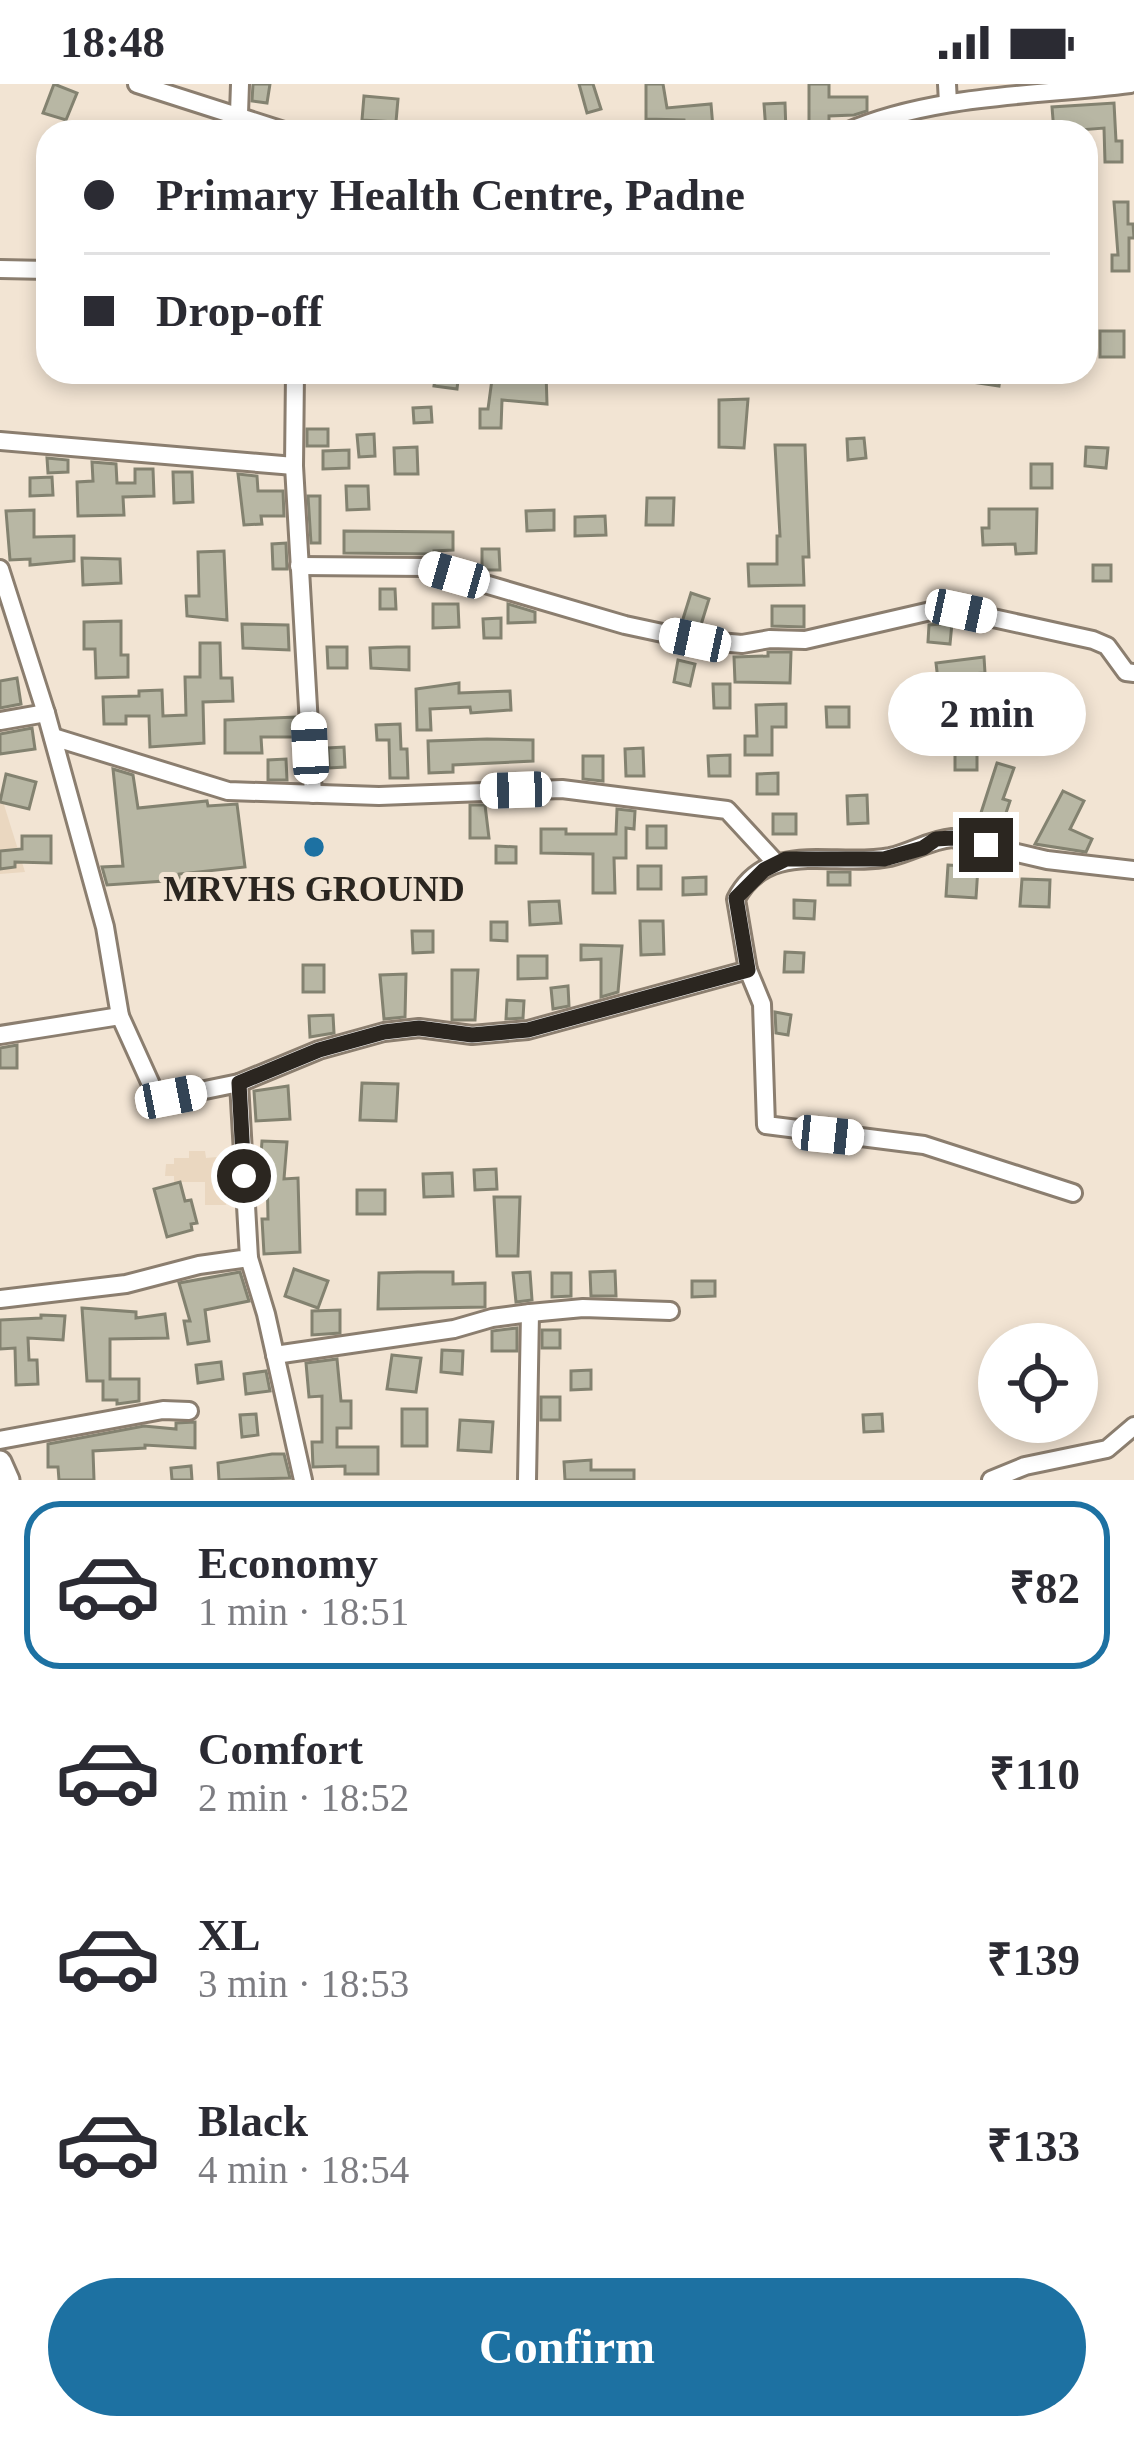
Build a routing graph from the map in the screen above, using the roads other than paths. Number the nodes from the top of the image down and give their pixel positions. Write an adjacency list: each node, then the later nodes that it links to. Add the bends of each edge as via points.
1 (136, 84): 5 (street)
2 (240, 84): 5 (street)
3 (1130, 84): 4 (street)
4 (947, 93): 7 (street)
5 (239, 115): 6 (street)
6 (253, 120)
7 (874, 120)
8 (0, 268): 9 (street)
9 (36, 270)
10 (295, 384): 12 (street)
11 (0, 441): 12 (street)
12 (294, 466): 13 (street)
13 (299, 566): 15 (street, via 427,567 625,625 742,644 961,611 1093,640); 19 (street)
14 (0, 569): 16 (street)
15 (1134, 673)
16 (46, 713): 17 (street); 18 (street)
17 (0, 721)
18 (53, 736): 19 (street, via 228,791); 23 (street, via 105,927)
19 (313, 794): 20 (street, via 562,789 727,810)
20 (775, 862): 21 (street, via 884,859 952,838); 22 (street, via 736,898)
21 (1127, 870)
22 (748, 970): 25 (street, via 528,1030 384,1032); 26 (street, via 762,1004 766,1125 924,1145)
23 (119, 1016): 24 (street); 25 (street, via 154,1091 171,1097)
24 (0, 1035)
25 (239, 1083): 27 (street)
26 (1073, 1193)
27 (249, 1258): 28 (street); 31 (street)
28 (0, 1300)
29 (670, 1311): 30 (street)
30 (530, 1313): 31 (street); 38 (street)
31 (275, 1355): 37 (street)
32 (189, 1411): 34 (street)
33 (1134, 1426): 39 (street, via 1107,1449)
34 (0, 1441)
35 (0, 1462): 36 (main road)
36 (8, 1480)
37 (303, 1480)
38 (527, 1480)
39 (991, 1480)

